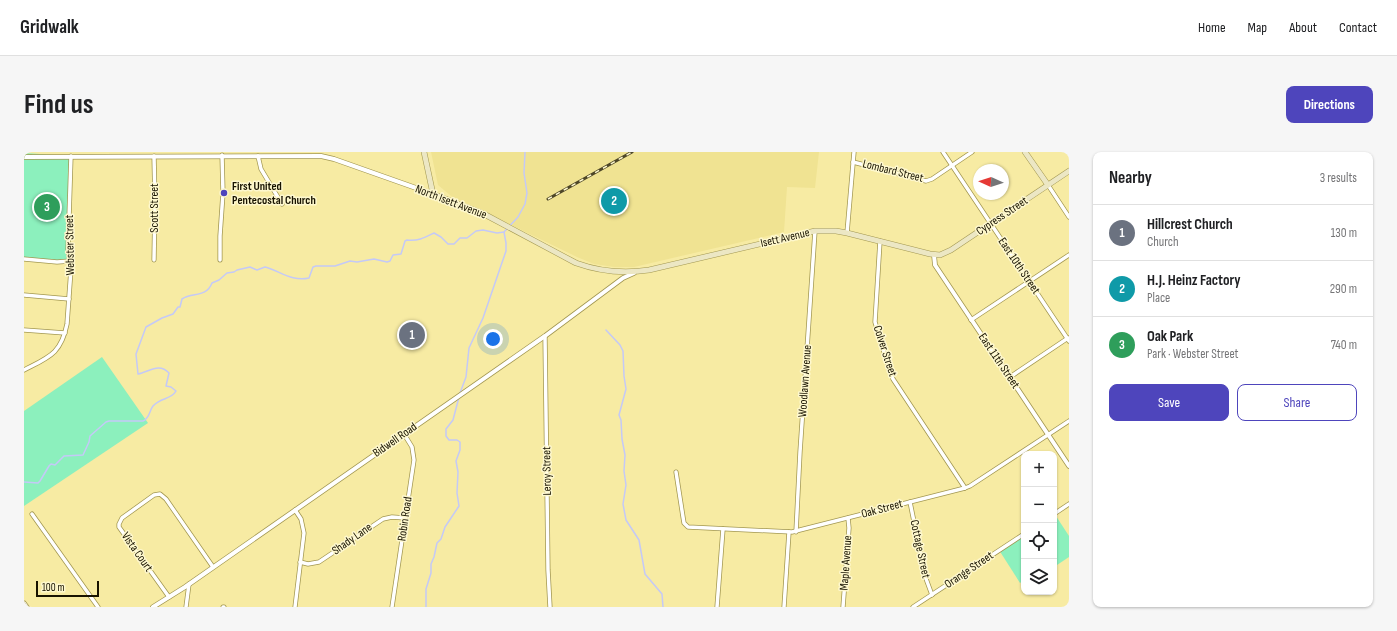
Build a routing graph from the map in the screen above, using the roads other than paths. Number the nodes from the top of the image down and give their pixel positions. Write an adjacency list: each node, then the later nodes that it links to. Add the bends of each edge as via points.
1 (424, 152): 16 (main road)
2 (854, 152): 12 (street)
3 (943, 152): 13 (street, East 10th Street)
4 (972, 152): 13 (street, Lombard Street)
5 (1026, 152): 15 (main road)
6 (244, 154): 8 (street); 10 (street)
7 (154, 155): 8 (street); 9 (street); 26 (street, Scott Street)
8 (222, 155): 27 (street)
9 (71, 156): 11 (street); 28 (street, Webster Street, via 68,249)
10 (258, 156): 16 (street, North Isett Avenue, via 326,157); 17 (street, via 261,169)
11 (24, 157)
12 (853, 162): 13 (street, Lombard Street, via 926,181); 21 (street)
13 (952, 166): 19 (street, East 10th Street)
14 (1069, 171): 15 (main road, Cypress Street)
15 (1048, 185): 18 (street); 19 (main road, Cypress Street)
16 (433, 194): 29 (main road, North Isett Avenue, via 484,214 576,263 609,272)
17 (282, 204)
18 (1069, 216)
19 (991, 224): 23 (main road, Cypress Street, via 951,250); 30 (street, East 10th Street)
20 (815, 231): 21 (main road, Isett Avenue); 29 (main road, Isett Avenue); 55 (street, Woodlawn Avenue)
21 (847, 233): 22 (main road, Isett Avenue)
22 (880, 241): 23 (main road, Isett Avenue); 45 (street, Colver Street, via 875,322 890,372)
23 (934, 255): 33 (street, East 11th Street, via 935,264)
24 (1069, 255): 30 (street)
25 (24, 259): 28 (street)
26 (154, 260)
27 (220, 260)
28 (70, 261): 32 (street, Webster Street)
29 (636, 272): 36 (street, Bidwell Road, via 623,278)
30 (1029, 281): 33 (street); 37 (street, East 10th Street)
31 (24, 295): 32 (street)
32 (69, 299): 35 (street, Webster Street)
33 (971, 320): 39 (street, East 11th Street)
34 (24, 330): 35 (street)
35 (65, 333): 38 (street, via 54,353)
36 (545, 336): 41 (street, Bidwell Road); 63 (street, Leroy Street)
37 (1068, 339): 39 (street)
38 (24, 370)
39 (1010, 377): 42 (street, East 11th Street)
40 (1069, 421): 42 (street, Oak Street)
41 (404, 434): 48 (street, Bidwell Road); 51 (street, Robin Road, via 412,447 414,460)
42 (1048, 434): 43 (street, East 11th Street); 45 (street, Oak Street)
43 (1069, 466)
44 (676, 472): 53 (street, Oak Street, via 682,517 688,527)
45 (965, 488): 46 (street, Oak Street)
46 (910, 502): 52 (street, Oak Street); 60 (street, Cottage Street, via 925,576)
47 (1069, 504): 49 (street)
48 (295, 510): 57 (street, via 301,519 304,533); 58 (street, Bidwell Road)
49 (1057, 512)
50 (32, 514): 65 (street)
51 (405, 518): 57 (street, Shady Lane, via 382,519 318,562); 69 (street, Robin Road)
52 (848, 518): 55 (street, Oak Street); 73 (street, Maple Avenue)
53 (723, 529): 54 (street, Oak Street); 71 (street)
54 (789, 532): 55 (street, Oak Street); 72 (street)
55 (796, 532)
56 (1021, 536): 60 (street, Orange Street)
57 (300, 562): 68 (street)
58 (213, 567): 59 (street, Bidwell Road); 61 (street, Vista Court, via 166,499 160,494 154,495 122,518 119,527)
59 (189, 584): 61 (street, Bidwell Road); 67 (street)
60 (932, 595): 74 (street, Orange Street)
61 (169, 597): 66 (street, Bidwell Road)
62 (24, 603): 64 (street)
63 (550, 606): 70 (street)
64 (27, 607)
65 (98, 607)
66 (154, 607)
67 (186, 607)
68 (295, 607)
69 (392, 607)
70 (545, 607)
71 (717, 607)
72 (784, 607)
73 (843, 607)
74 (913, 607)

